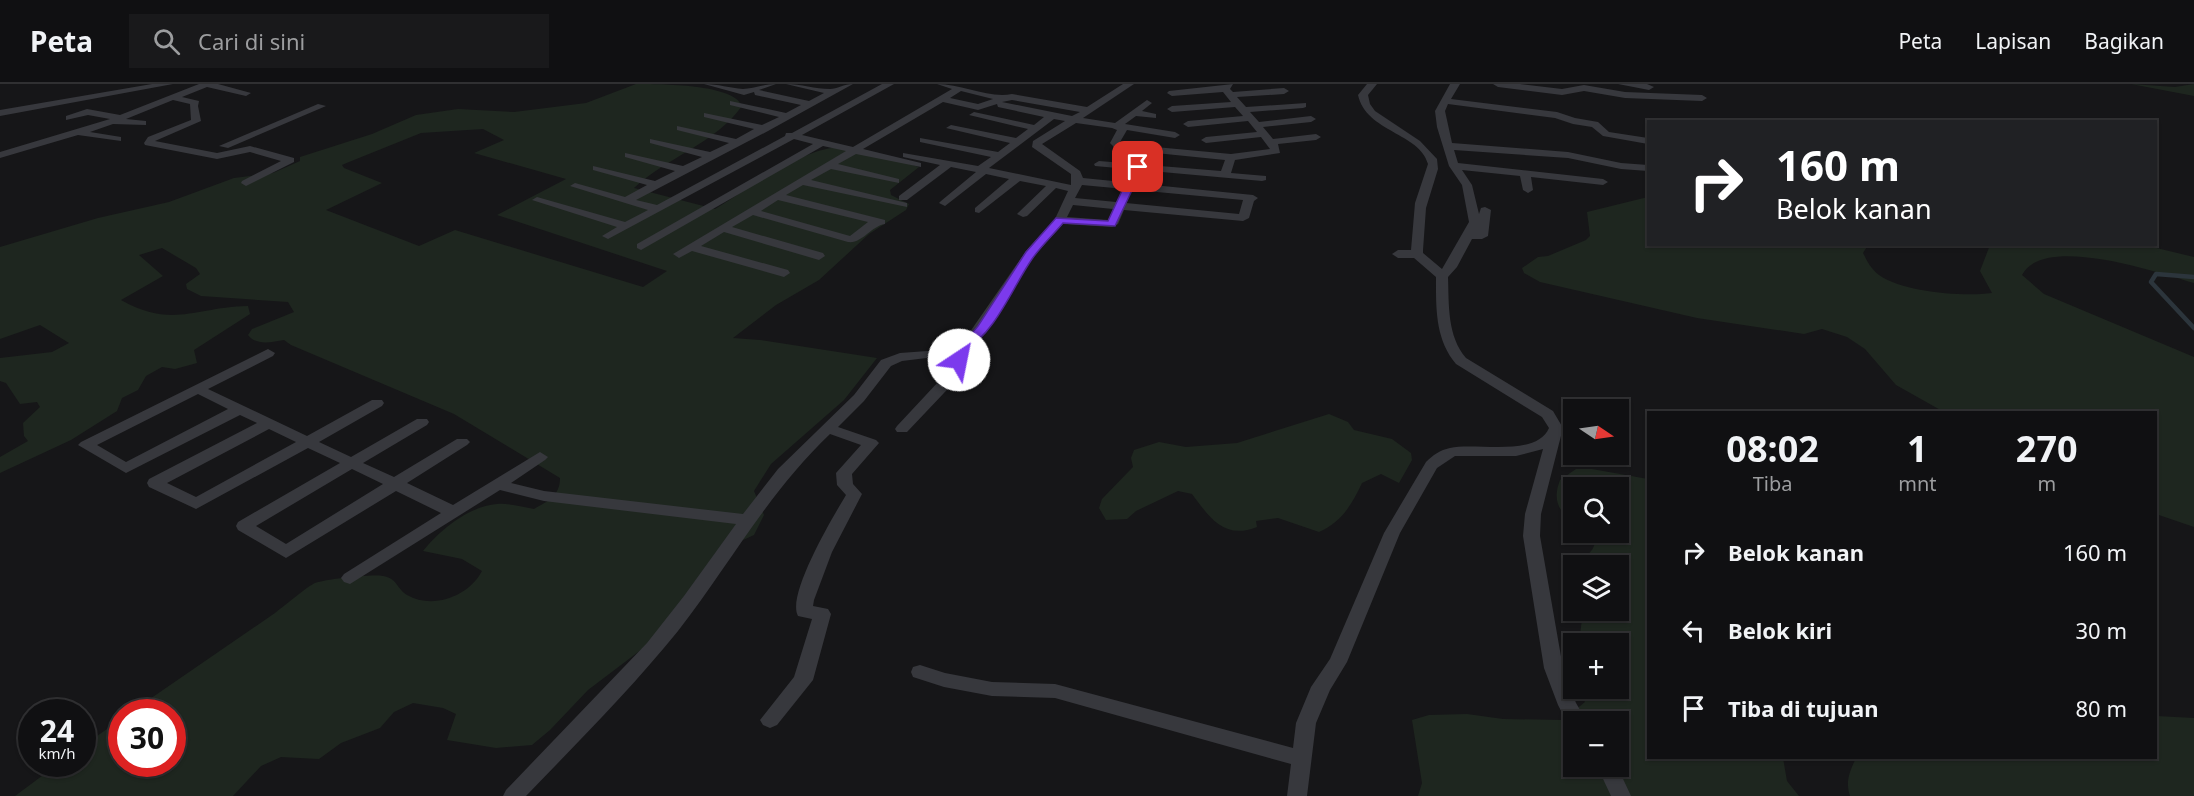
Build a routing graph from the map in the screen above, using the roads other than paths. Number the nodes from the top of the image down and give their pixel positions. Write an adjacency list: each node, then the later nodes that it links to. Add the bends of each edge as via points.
1 (168, 84): 35 (street)
2 (206, 84): 21 (street); 23 (street)
3 (709, 84): 4 (street, via 744,92)
4 (771, 84)
5 (791, 84): 20 (street)
6 (848, 84): 20 (street)
7 (889, 84): 57 (street)
8 (942, 84): 16 (street)
9 (1185, 84): 17 (street, via 1168,95)
10 (1212, 84): 17 (street)
11 (1372, 84): 122 (street, via 1364,95 1367,108 1422,148 1434,165 1421,204)
12 (1455, 84): 26 (street)
13 (1498, 84): 24 (street, via 1562,92 1587,88 1625,95)
14 (1623, 84): 18 (street)
15 (1124, 85): 34 (street)
16 (960, 88): 25 (street); 27 (street)
17 (1227, 88): 19 (street); 37 (street)
18 (1662, 88)
19 (1284, 91)
20 (833, 92): 29 (street)
21 (246, 93)
22 (758, 93): 29 (street)
23 (171, 97): 46 (street); 70 (street, via 196,103 196,121 148,142)
24 (1702, 98)
25 (941, 99): 27 (street, via 978,107); 69 (street)
26 (1444, 101): 65 (street, via 1557,115 1594,124 1606,134); 68 (street, via 1440,111)
27 (1002, 102): 34 (street, via 1012,96); 41 (street)
28 (733, 103): 40 (street)
29 (811, 104): 40 (street)
30 (1147, 104): 36 (street)
31 (1303, 105): 37 (street)
32 (321, 106): 70 (street)
33 (1172, 109): 37 (street)
34 (1087, 110): 44 (street)
35 (0, 113)
36 (1135, 113): 42 (street); 52 (street)
37 (1248, 114): 45 (street); 48 (street); 59 (street)
38 (974, 115): 51 (street)
39 (707, 116): 53 (street)
40 (788, 116): 53 (street)
41 (1052, 116): 44 (street); 51 (street)
42 (1153, 116)
43 (69, 118): 46 (street, via 87,112)
44 (1072, 119): 52 (street); 100 (street, via 1042,138 1037,147 1076,173)
45 (1311, 119)
46 (109, 121): 47 (street); 54 (street); 55 (street)
47 (143, 123)
48 (1188, 124)
49 (680, 128): 66 (street)
50 (951, 128): 64 (street)
51 (1035, 128): 64 (street)
52 (1120, 128): 56 (street); 76 (street, via 1115,143 1120,147)
53 (763, 129): 57 (street); 66 (street)
54 (125, 130)
55 (78, 132): 60 (street); 71 (street)
56 (1174, 135)
57 (792, 136): 67 (street); 108 (street)
58 (1316, 137): 59 (street)
59 (1268, 138): 62 (street); 76 (street, via 1276,151)
60 (117, 139)
61 (924, 140): 74 (street)
62 (1206, 140)
63 (654, 141): 75 (street)
64 (1017, 141): 74 (street)
65 (1647, 141)
66 (738, 142): 75 (street)
67 (821, 143): 69 (street); 118 (street)
68 (1447, 146): 82 (street); 85 (street, via 1568,155)
69 (851, 150): 80 (street); 81 (street)
70 (202, 153): 95 (street, via 221,156 247,149 290,160)
71 (0, 155)
72 (629, 155): 86 (street)
73 (906, 155): 78 (street)
74 (998, 155): 87 (street)
75 (712, 156): 86 (street)
76 (1231, 157): 77 (street); 89 (street, via 1226,172)
77 (1265, 160)
78 (948, 164): 87 (street); 92 (street, via 903,202)
79 (1099, 164): 83 (street)
80 (828, 165): 92 (street); 93 (street)
81 (917, 165)
82 (1454, 166): 88 (street); 114 (street, via 1467,185)
83 (1138, 167): 89 (street); 99 (street)
84 (597, 168): 96 (street)
85 (1647, 168)
86 (685, 170): 96 (street)
87 (982, 170): 90 (street); 106 (street)
88 (1526, 173): 94 (street); 101 (street)
89 (1219, 174): 91 (street); 102 (street)
90 (1017, 178): 97 (street); 109 (street)
91 (1262, 178)
92 (800, 181): 103 (street)
93 (896, 181)
94 (1603, 182)
95 (246, 183)
96 (657, 185): 105 (street)
97 (1053, 185): 100 (street); 112 (street)
98 (575, 186): 105 (street)
99 (1128, 187): 100 (street); 102 (street); 107 (street)
100 (1074, 190): 107 (street); 113 (street)
101 (1528, 190)
102 (1212, 195): 107 (street, via 1251,198 1243,218)
103 (776, 196): 111 (street); 111 (street, via 879,222 852,240)
104 (537, 200): 115 (street)
105 (627, 200): 108 (street)
106 (945, 203)
107 (1120, 206): 113 (street, via 1112,224)
108 (658, 209): 115 (street)
109 (979, 210)
110 (1485, 210): 114 (street)
111 (750, 211): 116 (street)
112 (1023, 214)
113 (1060, 220): 126 (street, via 1030,254 982,328)
114 (1480, 223): 125 (street, via 1482,236 1471,235)
115 (627, 226): 117 (street)
116 (722, 228): 119 (street); 123 (street)
117 (608, 236)
118 (640, 246)
119 (692, 247): 120 (street); 124 (street)
120 (679, 254)
121 (1398, 254): 122 (street)
122 (1417, 254): 125 (street)
123 (819, 256)
124 (784, 273)
125 (1442, 276): 135 (street, via 1444,319 1456,357 1548,414 1555,422)
126 (957, 350): 133 (street, via 928,357 900,357 886,363 859,398); 134 (street, via 957,371)
127 (268, 353): 128 (street)
128 (198, 388): 130 (street); 130 (street, via 86,445 126,468)
129 (376, 403): 136 (street)
130 (240, 409): 132 (street)
131 (423, 422): 139 (street)
132 (269, 423): 136 (street); 136 (street, via 155,483 196,504)
133 (828, 428): 143 (street, via 790,465); 147 (street, via 871,443 844,473 845,485 854,494 832,532 806,598 804,611 822,614 806,672)
134 (902, 429)
135 (1553, 435): 146 (street, via 1531,526 1556,677); 148 (street, via 1527,449 1458,452 1436,458 1392,533 1338,662 1321,687 1306,723)
136 (308, 441): 139 (street)
137 (462, 442): 140 (street)
138 (540, 457): 141 (street)
139 (352, 463): 140 (street); 140 (street, via 244,526 286,552)
140 (395, 484): 142 (street)
141 (497, 484): 142 (street); 143 (street, via 544,496)
142 (453, 512): 144 (street)
143 (749, 520): 150 (street, via 640,663)
144 (350, 578)
145 (920, 672): 148 (street, via 992,689 1055,691)
146 (1572, 711)
147 (770, 720)
148 (1302, 759): 151 (street)
149 (1612, 777): 152 (street)
150 (513, 796)
151 (1297, 796)
152 (1621, 796)

